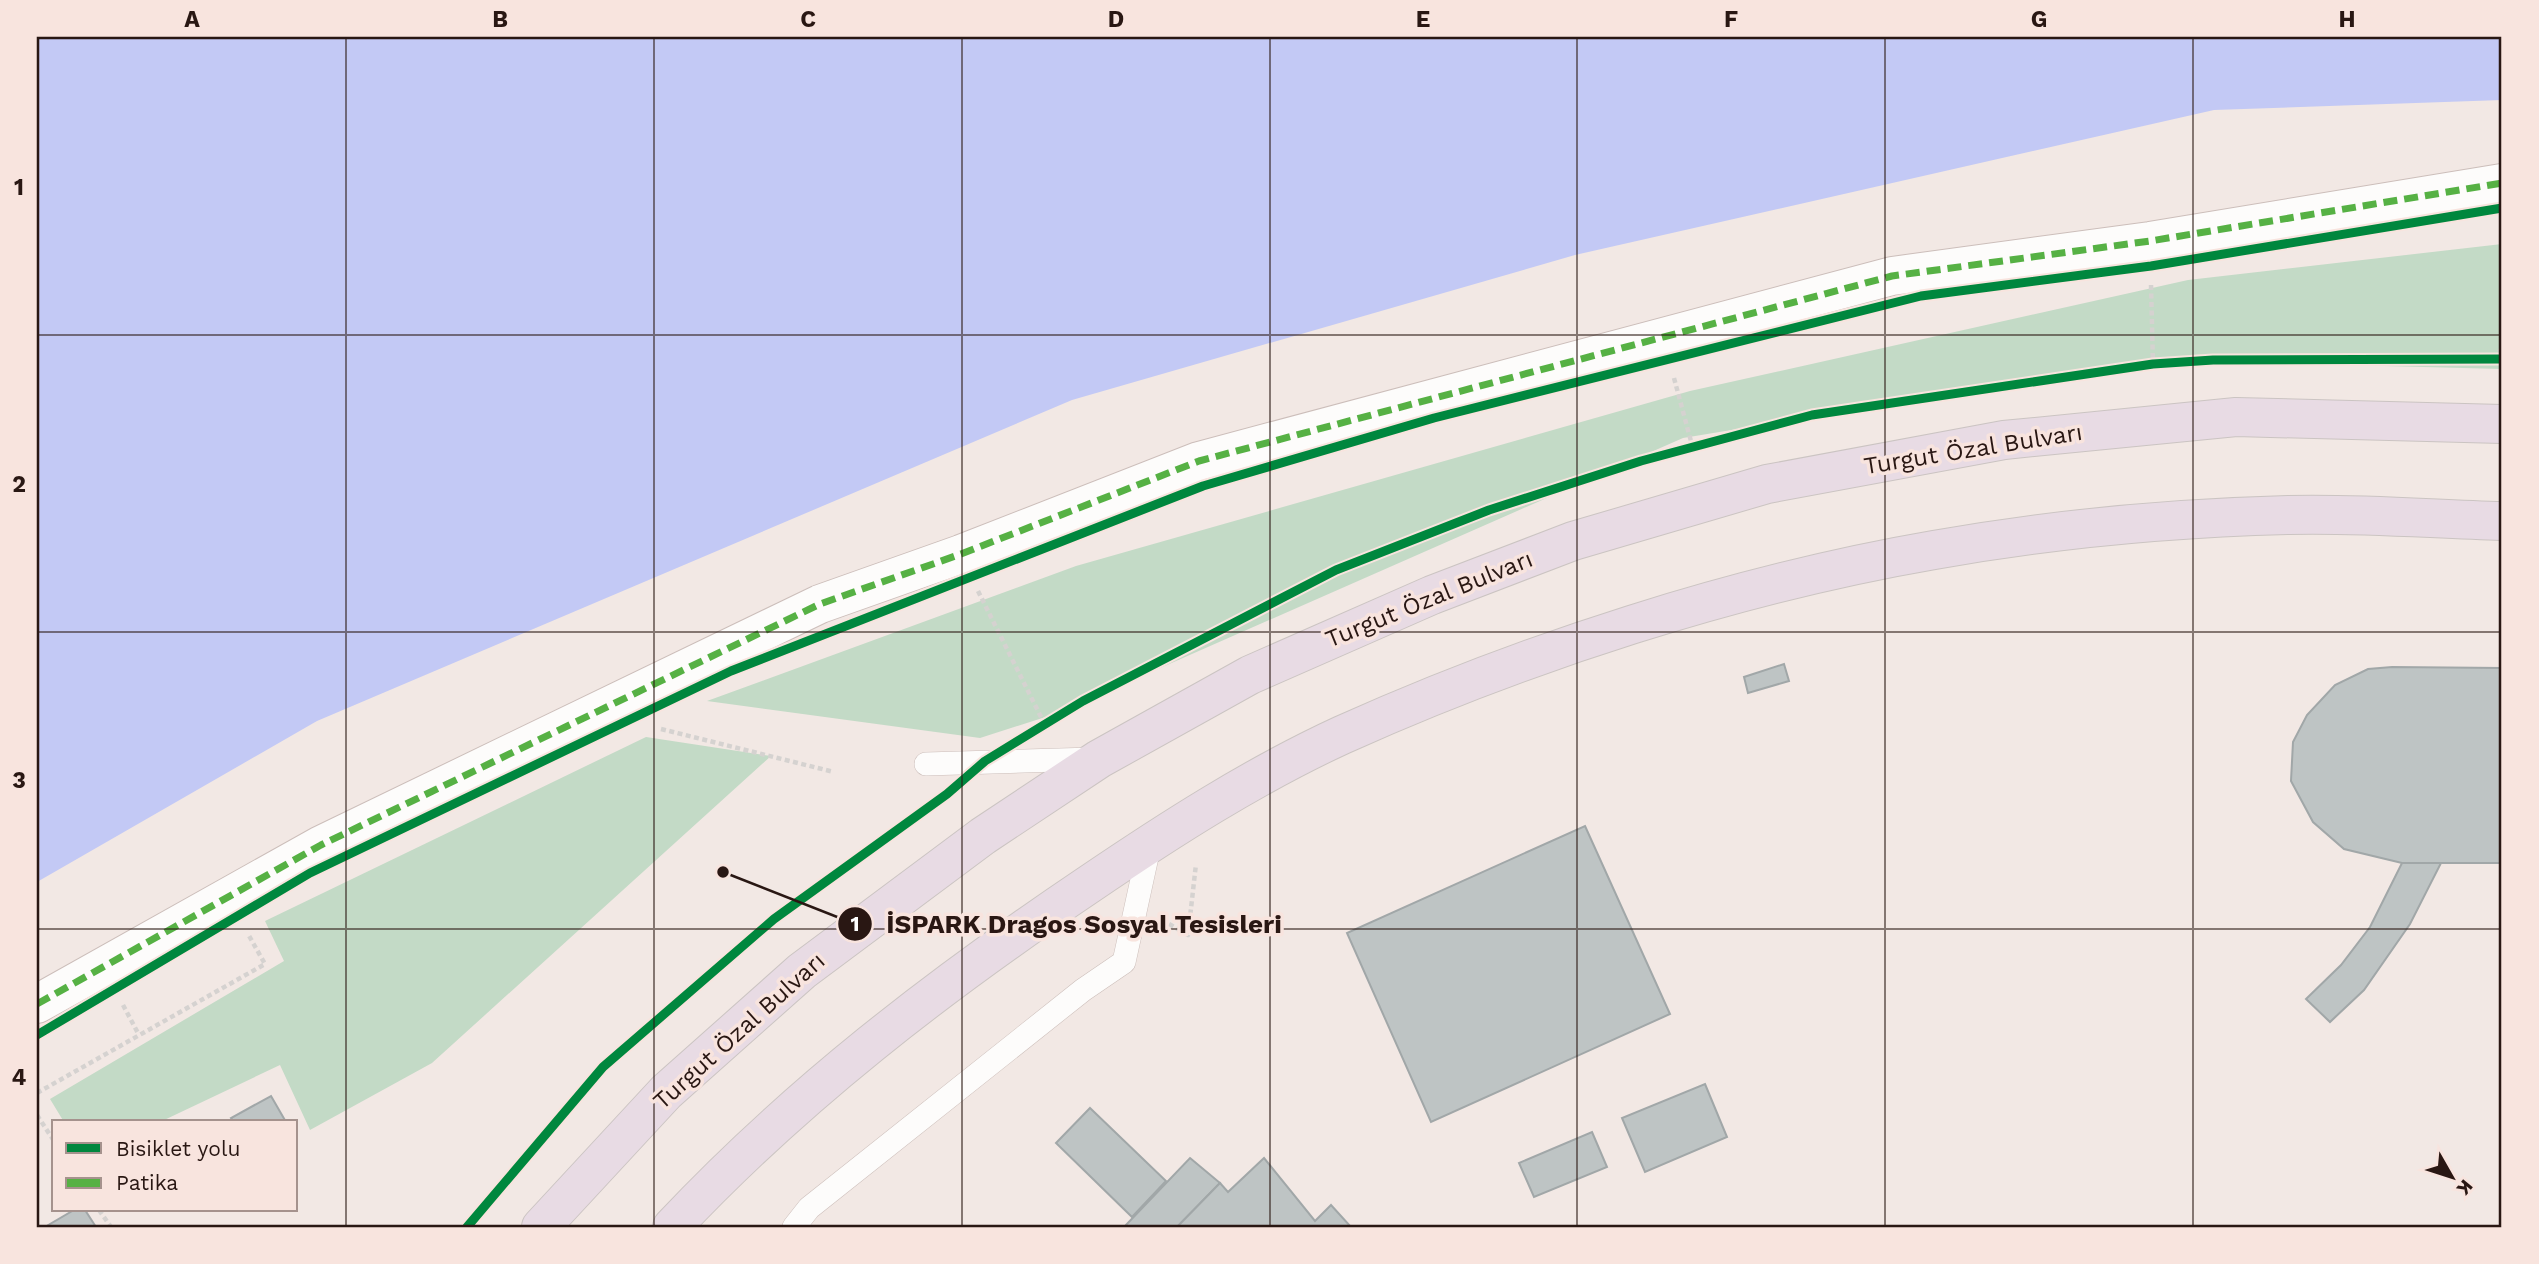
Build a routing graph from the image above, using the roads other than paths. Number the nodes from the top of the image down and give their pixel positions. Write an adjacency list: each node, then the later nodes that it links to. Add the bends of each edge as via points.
1 (2502, 183): 7 (street, via 2150,241 1892,276 1199,461 820,604 321,845)
2 (2502, 424): 4 (highway, Turgut Özal Bulvarı, via 2236,417 2004,440 1767,484 1573,541 1432,596 1250,675)
3 (2502, 521): 6 (highway, via 2290,515 2123,526 1934,550 1762,588 1530,659 1340,736)
4 (1099, 759): 5 (lane); 8 (highway, Turgut Özal Bulvarı, via 983,836 802,971 666,1092)
5 (926, 764)
6 (1150, 843): 9 (highway, via 871,1041 738,1157); 10 (lane, via 1124,962 809,1208)
7 (37, 1004)
8 (541, 1227)
9 (673, 1227)
10 (794, 1227)

